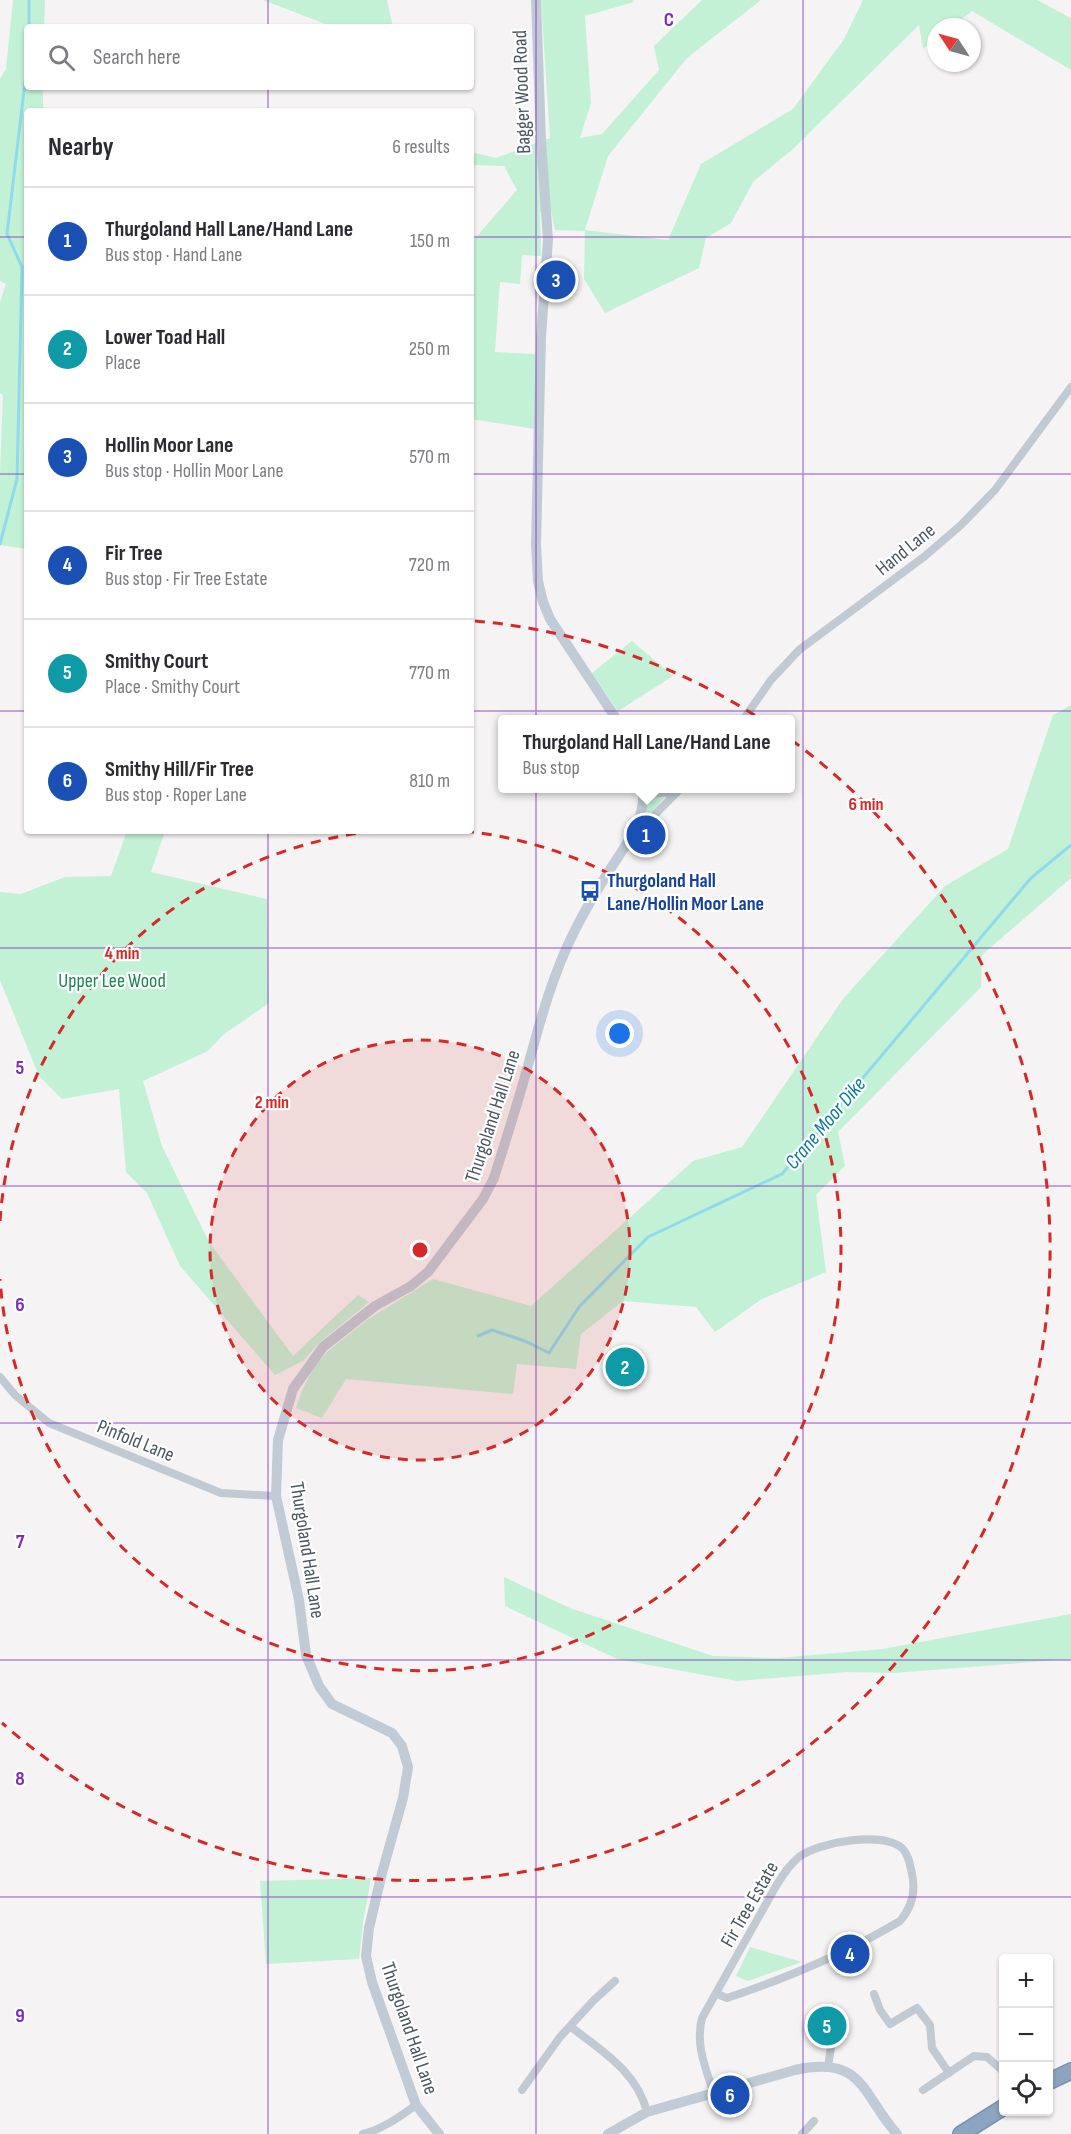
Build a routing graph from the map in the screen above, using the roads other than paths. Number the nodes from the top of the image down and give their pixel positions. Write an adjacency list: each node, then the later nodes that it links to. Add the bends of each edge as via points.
1 (536, 0): 3 (street, Bagger Wood Road, via 548,240 541,336 538,581 550,619)
2 (1071, 387): 4 (street, Hand Lane, via 995,490 961,525 799,650 771,680)
3 (614, 715)
4 (747, 715)
5 (644, 793): 7 (street, Thurgoland Hall Lane)
6 (676, 793): 7 (street)
7 (631, 839): 9 (street, Thurgoland Hall Lane, via 575,930 557,970 494,1178 428,1272 375,1306 323,1347 296,1382 278,1440)
8 (0, 1377): 9 (street, Pinfold Lane, via 15,1395 50,1423 221,1493)
9 (276, 1496): 23 (street, Thurgoland Hall Lane, via 299,1600 306,1655 319,1686 332,1704 392,1733 402,1746 408,1767 369,1928 366,1956)
10 (615, 1981): 13 (street)
11 (717, 1994): 11 (street, Fir Tree Estate, via 776,1886 801,1855 825,1846 875,1838 903,1849 914,1881 913,1897 900,1921 787,1977 727,1998); 22 (street, Fir Tree Estate, via 699,2031 699,2045)
12 (874, 1994): 18 (street, via 890,2024 917,2008 930,2025 932,2048)
13 (571, 2027): 20 (street); 25 (street, via 629,2076 638,2087)
14 (832, 2040): 15 (street)
15 (828, 2066): 22 (street, via 795,2070); 31 (street, via 840,2068 856,2079)
16 (999, 2068): 18 (street, via 981,2055)
17 (1071, 2071): 19 (highway)
18 (949, 2073): 21 (street)
19 (1053, 2080)
20 (522, 2090)
21 (923, 2090)
22 (714, 2094): 25 (street)
23 (416, 2105): 27 (street, via 390,2123); 28 (street, Thurgoland Hall Lane)
24 (999, 2110): 32 (highway)
25 (647, 2112): 29 (street)
26 (814, 2121): 30 (street)
27 (363, 2134)
28 (440, 2134)
29 (608, 2134)
30 (802, 2134)
31 (897, 2134)
32 (961, 2134)

